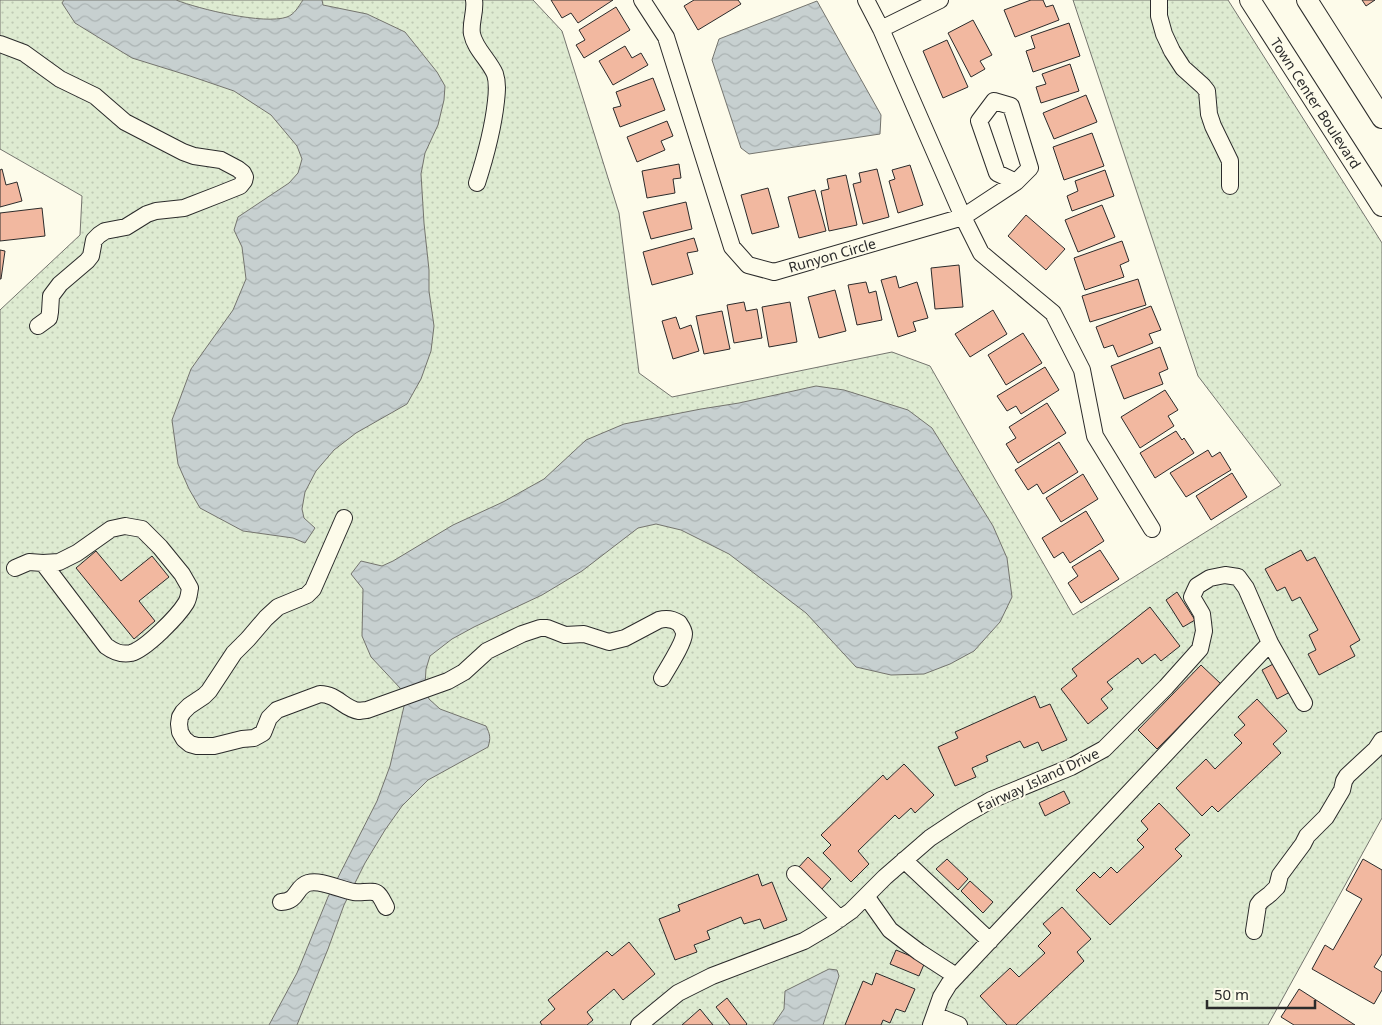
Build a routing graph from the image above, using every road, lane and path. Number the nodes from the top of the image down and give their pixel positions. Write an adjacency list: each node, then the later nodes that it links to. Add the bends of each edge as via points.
1 (474, 0): 12 (street, via 472,33 495,75 497,85 489,147)
2 (642, 0): 15 (street, Runyon Circle, via 666,38 732,247 748,265 774,272)
3 (940, 0): 8 (street)
4 (1159, 0): 13 (street, via 1159,16 1172,51 1183,68 1207,91 1209,114 1230,161)
5 (1250, 0): 14 (main road, Town Center Boulevard)
6 (1307, 0): 10 (main road)
7 (870, 1): 8 (street)
8 (881, 29): 15 (street)
9 (0, 44): 16 (street, via 24,53 60,79 95,96 125,122 183,152 221,160 245,177 240,186 220,194 184,208 147,214 126,227 99,235 94,240 91,256 51,296 49,318)
10 (1382, 118)
11 (1016, 182): 15 (street, Runyon Circle)
12 (477, 183)
13 (1230, 186)
14 (1382, 206)
15 (963, 217): 18 (street, via 980,253 1053,313 1082,370 1095,436)
16 (38, 326)
17 (344, 518): 22 (street, via 313,589 307,595 278,607 266,618 234,653 209,691 183,712 180,732 190,744 214,746 254,738 263,733 269,718 277,710 320,694 333,696 359,711 367,710 448,681 487,651 540,628 564,634 584,634 609,642 625,638 665,618 677,621 684,634)
18 (1152, 529)
19 (43, 563): 19 (street, via 58,562 77,553 111,529 125,526 142,529 182,574 190,588 188,600 145,645 132,653 116,653 106,646); 20 (street, via 29,562)
20 (15, 568)
21 (1270, 642): 23 (street, Fairway Island Drive); 25 (street, Fairway Island Drive, via 1238,577 1210,578 1197,586 1192,597 1202,614 1204,631 1200,650 1104,749 1071,768 990,800 930,838); 32 (street)
22 (662, 678)
23 (1304, 703)
24 (1382, 740): 31 (street, via 1347,776 1326,817 1307,836 1280,875 1277,886 1258,905)
25 (904, 860): 27 (street, Fairway Island Drive); 32 (street)
26 (795, 874): 30 (street)
27 (866, 896): 30 (street, Fairway Island Drive); 33 (street, via 890,930)
28 (281, 902): 29 (street, via 291,900 304,884 318,882 354,892 373,892)
29 (386, 907)
30 (840, 919): 35 (street, Fairway Island Drive, via 804,941 712,976 678,993)
31 (1254, 931)
32 (990, 941): 33 (street)
33 (956, 976): 34 (street)
34 (933, 1020): 36 (street)
35 (638, 1025)
36 (959, 1025)

